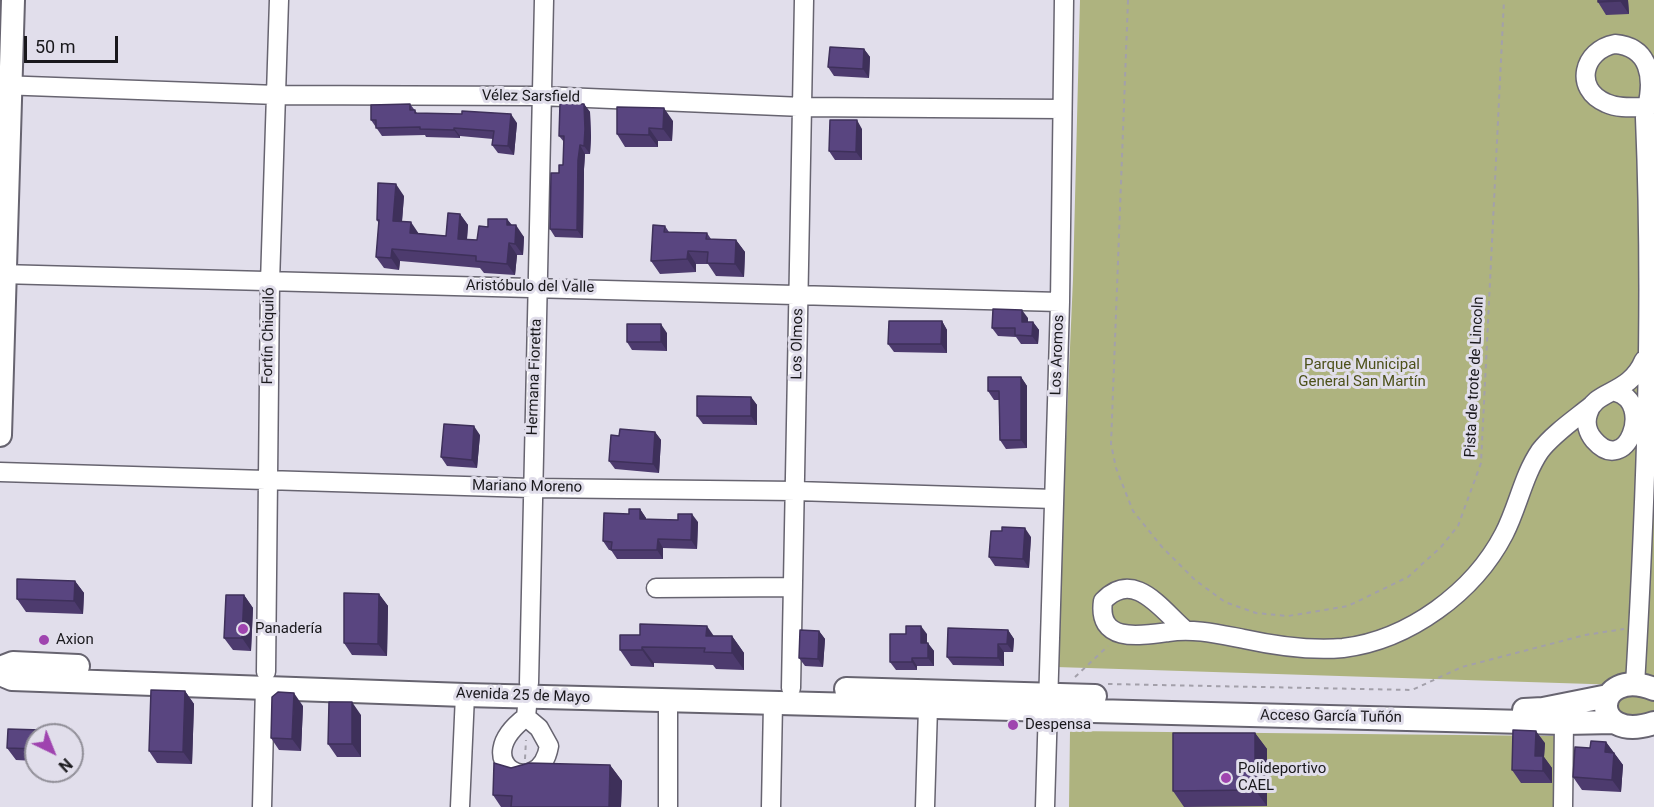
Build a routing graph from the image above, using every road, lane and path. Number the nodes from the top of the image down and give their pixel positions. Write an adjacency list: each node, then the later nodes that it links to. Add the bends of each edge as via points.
1 (13, 0): 8 (main road)
2 (279, 0): 9 (street, Fortín Chiquiló)
3 (544, 0): 10 (street, Hermana Fioretta)
4 (804, 0): 12 (street, Los Olmos)
5 (1064, 0): 13 (street, Los Aromos)
6 (1128, 0): 7 (path, Pista de trote de Lincoln, via 1111,444 1116,468 1133,511 1195,579 1226,602 1256,613 1288,616 1348,606 1408,577 1441,547 1458,526 1469,502 1482,464)
7 (1504, 0)
8 (5, 85): 9 (street, Vélez Sarsfield); 14 (main road)
9 (277, 95): 10 (street, Vélez Sarsfield); 15 (street, Fortín Chiquiló)
10 (540, 96): 12 (street, Vélez Sarsfield); 16 (street, Hermana Fioretta)
11 (1651, 104): 19 (street, via 1645,118 1649,223)
12 (804, 107): 13 (street, Vélez Sarsfield); 17 (street, Los Olmos)
13 (1061, 109): 18 (street, Los Aromos)
14 (2, 274): 15 (street, Aristóbulo del Valle); 23 (main road)
15 (270, 283): 16 (street, Aristóbulo del Valle); 26 (street, Fortín Chiquiló)
16 (537, 287): 17 (street, Aristóbulo del Valle); 27 (street, Hermana Fioretta)
17 (798, 297): 18 (street, Aristóbulo del Valle); 28 (street, Los Olmos)
18 (1060, 302): 29 (street, Los Aromos)
19 (1647, 355): 20 (street, via 1638,374); 22 (street)
20 (1616, 392): 21 (street, via 1606,393); 22 (street, via 1634,398)
21 (1591, 406): 22 (street, via 1587,415 1590,434 1602,447 1611,450 1629,447 1642,433); 32 (street, via 1541,450 1505,533 1477,574 1429,615 1375,640 1312,649)
22 (1645, 423): 24 (street); 33 (street)
23 (0, 435)
24 (1654, 449)
25 (0, 472): 26 (street, Mariano Moreno)
26 (267, 479): 27 (street, Mariano Moreno); 37 (street, Fortín Chiquiló)
27 (531, 488): 28 (street, Mariano Moreno); 44 (street, Hermana Fioretta)
28 (796, 491): 29 (street, Mariano Moreno); 30 (street, Los Olmos)
29 (1054, 499): 46 (street, Los Aromos)
30 (794, 587): 31 (street); 41 (street, Los Olmos)
31 (656, 588)
32 (1184, 629): 34 (street); 34 (street, via 1142,591 1128,587 1111,592 1103,601 1101,612 1109,630)
33 (1638, 629): 38 (path, via 1585,635 1462,667 1412,690); 39 (street)
34 (1121, 634): 42 (path, via 1076,676)
35 (0, 668): 37 (main road, Avenida 25 de Mayo, via 13,663)
36 (0, 674): 37 (main road, Avenida 25 de Mayo, via 12,679)
37 (265, 679): 40 (main road, Avenida 25 de Mayo); 44 (main road, Avenida 25 de Mayo); 52 (street, Fortín Chiquiló)
38 (1108, 684)
39 (1645, 687): 43 (main road, Acceso García Tuñón, via 1617,688)
40 (465, 695): 44 (main road, Avenida 25 de Mayo); 53 (street)
41 (782, 695): 44 (main road, Avenida 25 de Mayo); 45 (main road, Avenida 25 de Mayo); 46 (main road, Avenida 25 de Mayo); 47 (main road, Avenida 25 de Mayo); 55 (street, Los Olmos)
42 (1071, 695): 43 (main road, Acceso García Tuñón, via 1512,710 1542,710); 46 (main road, Acceso García Tuñón)
43 (1608, 696): 49 (main road, via 1605,708)
44 (528, 699): 45 (main road, Avenida 25 de Mayo); 51 (path); 51 (street, via 549,746 544,763); 51 (street, via 507,734 501,756 513,771)
45 (668, 700): 54 (street)
46 (1048, 702): 47 (main road, Avenida 25 de Mayo); 48 (main road, Acceso García Tuñón); 57 (street, Los Aromos)
47 (928, 707): 56 (street)
48 (1564, 723): 49 (main road, Acceso García Tuñón); 58 (street)
49 (1614, 723): 50 (main road, Acceso García Tuñón)
50 (1654, 724)
51 (525, 773)
52 (262, 807)
53 (460, 807)
54 (668, 807)
55 (771, 807)
56 (925, 807)
57 (1045, 807)
58 (1563, 807)

